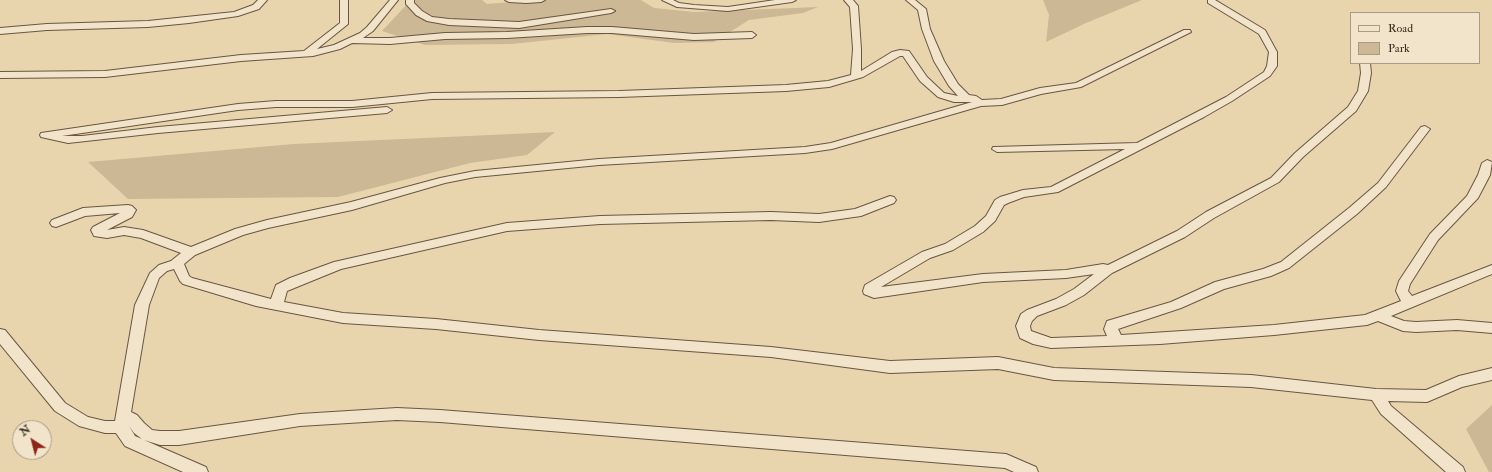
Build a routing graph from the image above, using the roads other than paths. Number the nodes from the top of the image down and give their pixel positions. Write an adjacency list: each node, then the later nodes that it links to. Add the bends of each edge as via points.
1 (263, 0): 15 (street, via 256,7 235,14 188,20)
2 (344, 0): 19 (street, via 344,24)
3 (394, 0): 18 (street, via 370,29)
4 (410, 0): 14 (street, via 410,4 419,13 435,20 449,22 519,25)
5 (509, 0): 6 (street)
6 (527, 0): 7 (street)
7 (541, 0)
8 (666, 0): 9 (street, via 677,5 728,9)
9 (792, 0)
10 (848, 0): 22 (street, via 854,6)
11 (910, 0): 13 (street)
12 (1211, 1): 27 (street, via 1262,32 1273,52 1272,66 1267,74 1229,99)
13 (922, 4): 23 (street, via 926,29 939,61 954,86)
14 (611, 11)
15 (0, 31)
16 (1187, 32): 24 (street, via 1078,85 1002,102)
17 (752, 35): 18 (street, via 694,38 594,30)
18 (352, 41): 19 (street)
19 (306, 54): 21 (street, via 241,58 110,73)
20 (1365, 64): 35 (street, via 1363,91 1352,109 1299,155 1275,180 1210,214 1180,234)
21 (0, 75)
22 (856, 76): 23 (street, via 897,53 903,53 909,56 923,79 938,93 951,99); 25 (street, via 829,84 786,88 619,94 432,96 352,104 276,104 45,135 68,140 82,139)
23 (966, 98): 24 (street, via 976,99)
24 (980, 103): 32 (street, via 832,146 805,150 599,162 475,174 352,206 267,224 239,232)
25 (387, 110)
26 (1425, 129): 41 (street, via 1382,184 1353,211 1285,265 1267,273 1220,285 1176,305 1112,325 1111,330)
27 (1138, 146): 28 (street); 35 (street, via 1054,190 1023,194 1004,200 999,203 987,223 949,247 926,255 870,288 869,291 874,293 989,278 1066,274 1102,268)
28 (997, 149)
29 (1488, 163): 36 (street, via 1472,198 1434,237 1404,284 1402,291)
30 (890, 200): 37 (street, via 857,213 819,218 771,216 600,220 507,227 338,265 281,288)
31 (56, 223): 32 (street, via 83,212 128,209 128,214 97,230 98,233 124,231 143,234)
32 (191, 252): 33 (street)
33 (175, 264): 37 (street, via 180,267 188,281); 44 (street, via 163,268 154,276 142,305)
34 (1492, 268): 36 (street)
35 (1108, 270): 41 (street, via 1062,302 1032,313 1026,318 1023,326 1025,334 1051,343)
36 (1410, 303): 38 (street)
37 (276, 305): 43 (street, via 343,318 771,352 890,367 998,364 1054,374 1251,381)
38 (1379, 316): 39 (street, via 1403,326 1457,325); 41 (street, via 1367,320 1274,330)
39 (1492, 328)
40 (0, 334): 44 (street, via 60,407 84,422 105,427)
41 (1116, 340)
42 (1492, 374): 43 (street, via 1459,382 1427,396)
43 (1376, 395): 47 (street, via 1386,410)
44 (122, 422): 45 (street, via 124,434 130,441); 46 (street, via 132,418 148,435 179,438 300,420 397,414 440,416 1006,461)
45 (200, 472)
46 (1030, 472)
47 (1457, 472)

